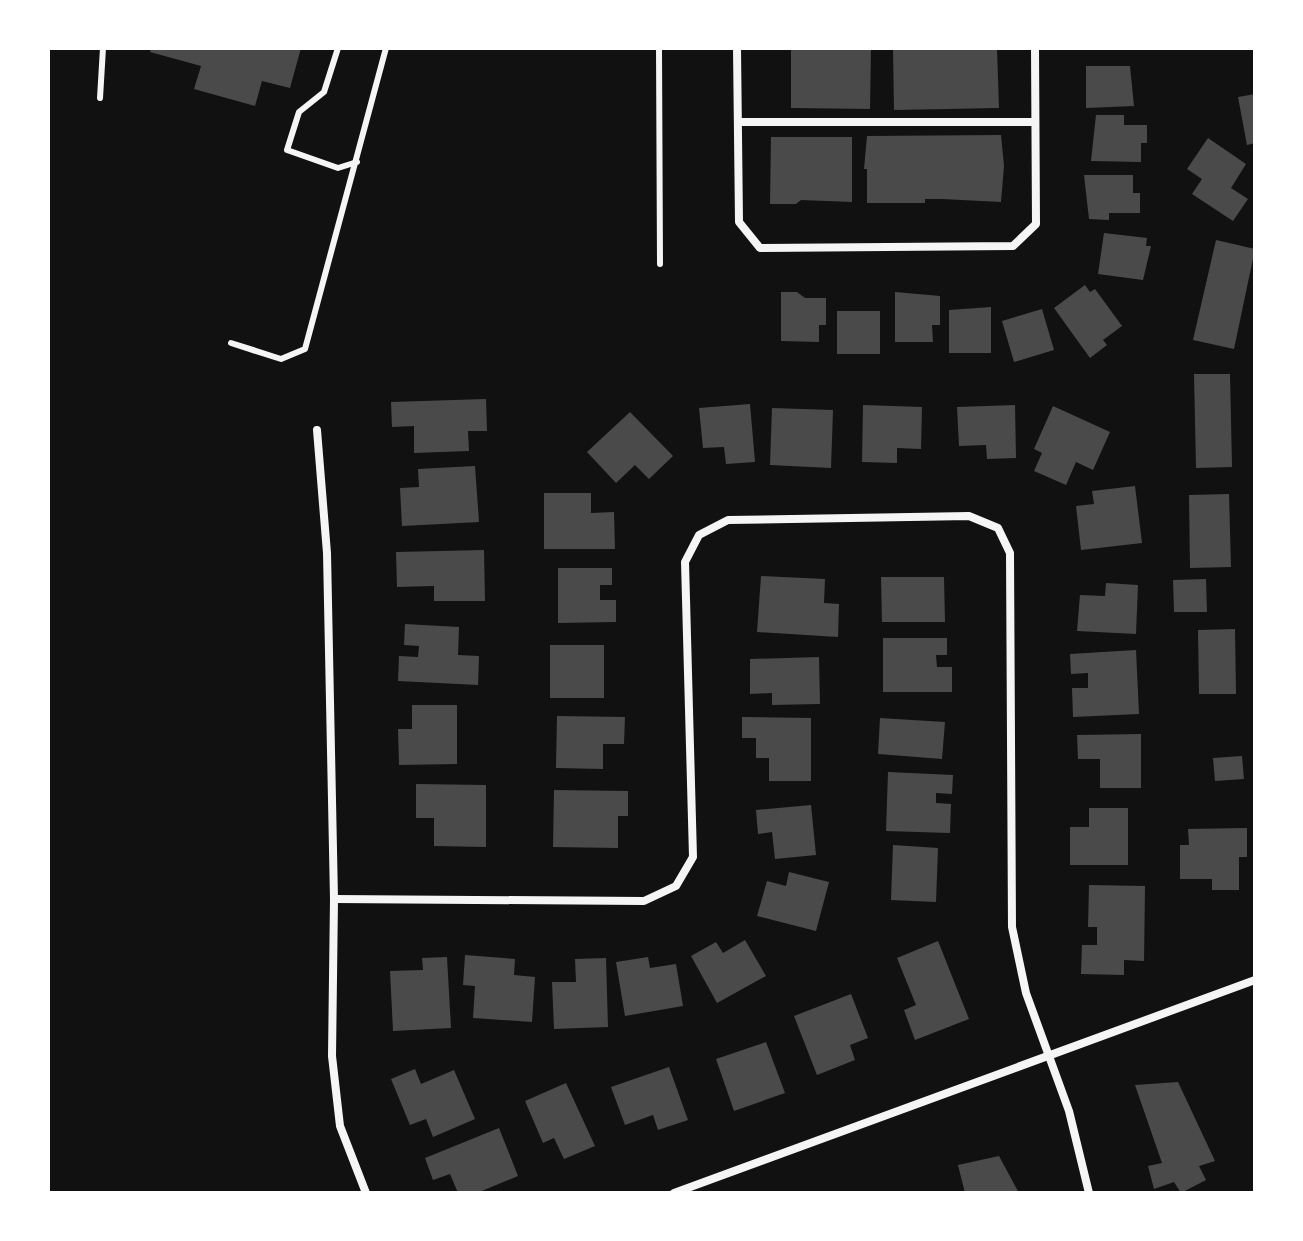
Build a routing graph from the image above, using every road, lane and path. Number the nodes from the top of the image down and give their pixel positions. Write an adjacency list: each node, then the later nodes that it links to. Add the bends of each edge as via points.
1 (103, 48): 7 (lane)
2 (338, 48): 10 (lane, via 324,92 299,112 287,150 338,168)
3 (386, 48): 10 (lane)
4 (659, 48): 11 (lane)
5 (737, 48): 8 (street)
6 (1035, 48): 9 (street)
7 (100, 98)
8 (738, 122): 9 (street); 9 (street, via 739,222 760,248 776,248 1013,246 1036,224)
9 (1035, 122)
10 (357, 162): 12 (lane, via 305,349 281,359)
11 (660, 264)
12 (231, 343)
13 (317, 430): 14 (street, via 327,553)
14 (334, 899): 16 (street, via 644,901 676,886 693,857 685,562 699,535 728,520 969,516 998,528 1010,553 1012,927 1026,993); 17 (street, via 332,1056 340,1126)
15 (1255, 980): 16 (street)
16 (1048, 1055): 18 (street); 19 (street, via 1069,1111)
17 (366, 1193)
18 (674, 1193)
19 (1089, 1193)

